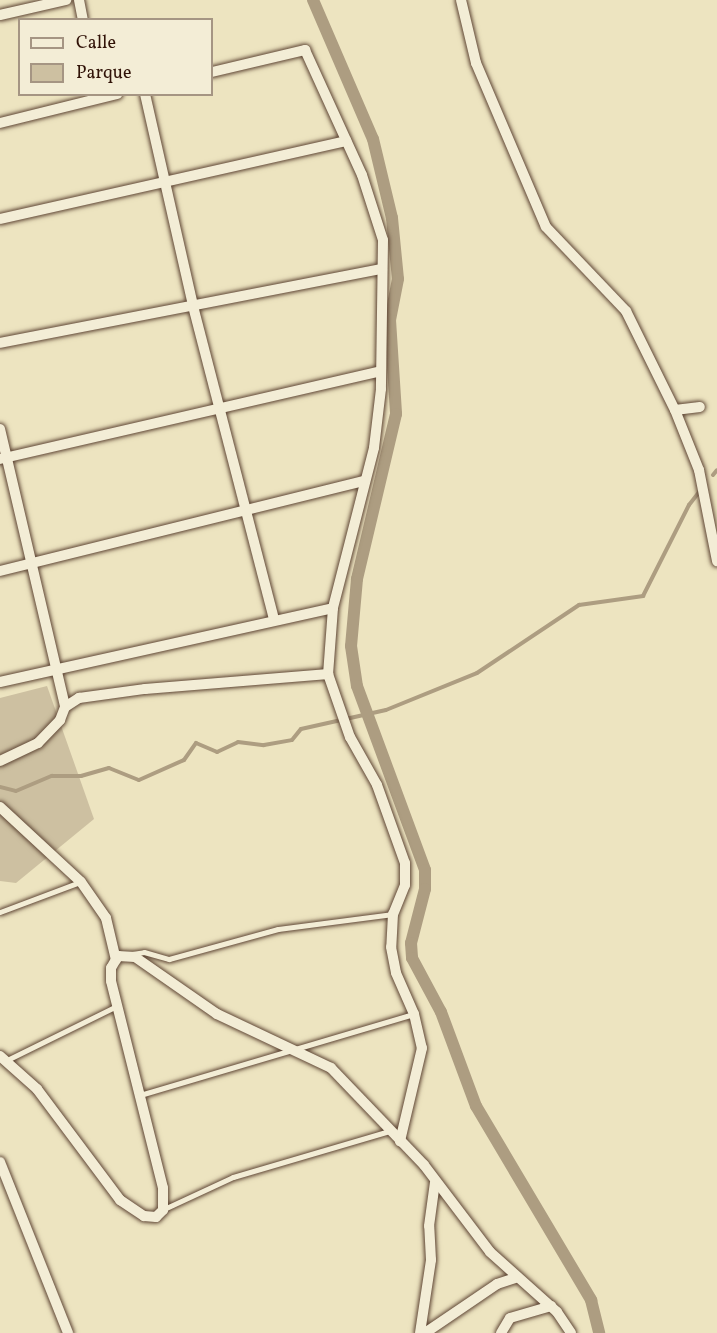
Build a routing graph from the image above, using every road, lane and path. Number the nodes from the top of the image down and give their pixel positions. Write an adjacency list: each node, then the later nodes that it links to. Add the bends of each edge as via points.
1 (66, 0): 4 (street)
2 (79, 0): 5 (street)
3 (461, 0): 19 (street, via 476,63 546,227 626,311)
4 (0, 15)
5 (83, 18)
6 (213, 72): 10 (street, via 306,50)
7 (102, 96): 9 (street)
8 (145, 96): 11 (street)
9 (0, 123)
10 (346, 141): 11 (street); 13 (street, via 383,240)
11 (165, 182): 12 (street); 14 (street)
12 (0, 219)
13 (382, 269): 14 (street); 16 (street)
14 (192, 306): 15 (street); 17 (street)
15 (0, 343)
16 (381, 371): 17 (street); 22 (street, via 374,448)
17 (219, 406): 21 (street); 23 (street)
18 (700, 407): 19 (street)
19 (675, 410): 24 (street, via 699,470)
20 (0, 429): 21 (street)
21 (3, 458): 25 (street)
22 (364, 481): 23 (street); 27 (street)
23 (246, 510): 25 (street); 28 (street)
24 (717, 561)
25 (31, 564): 26 (street); 29 (street)
26 (0, 571)
27 (333, 608): 28 (street); 30 (street)
28 (274, 619): 29 (street)
29 (56, 670): 31 (street); 32 (street)
30 (328, 674): 32 (street, via 145,689 79,699); 37 (street, via 350,737 377,785 405,863 405,885)
31 (0, 682)
32 (65, 706): 33 (street, via 60,720 38,743)
33 (0, 761)
34 (0, 807): 35 (street)
35 (81, 882): 36 (lane); 39 (street, via 106,918)
36 (0, 912)
37 (393, 914): 38 (lane, via 278,929 169,959 144,952); 41 (street, via 391,947 396,973)
38 (128, 955): 39 (street); 42 (street, via 217,1014)
39 (116, 960): 40 (street, via 111,981)
40 (118, 1006): 43 (lane); 44 (street)
41 (414, 1014): 42 (lane); 46 (street, via 422,1048)
42 (294, 1050): 44 (lane); 45 (street, via 331,1068 372,1107)
43 (3, 1058): 49 (street, via 37,1089 120,1200 144,1216 156,1217)
44 (140, 1095): 49 (street, via 163,1188)
45 (388, 1131): 46 (street); 49 (lane, via 233,1177)
46 (400, 1141): 48 (street)
47 (0, 1162): 52 (street)
48 (435, 1182): 50 (street, via 460,1207 490,1252); 53 (street, via 429,1226 431,1260)
49 (163, 1210)
50 (516, 1278): 51 (street); 54 (street, via 497,1284)
51 (551, 1306): 55 (street, via 510,1318); 56 (street)
52 (68, 1333)
53 (420, 1333)
54 (425, 1333)
55 (501, 1333)
56 (571, 1333)

